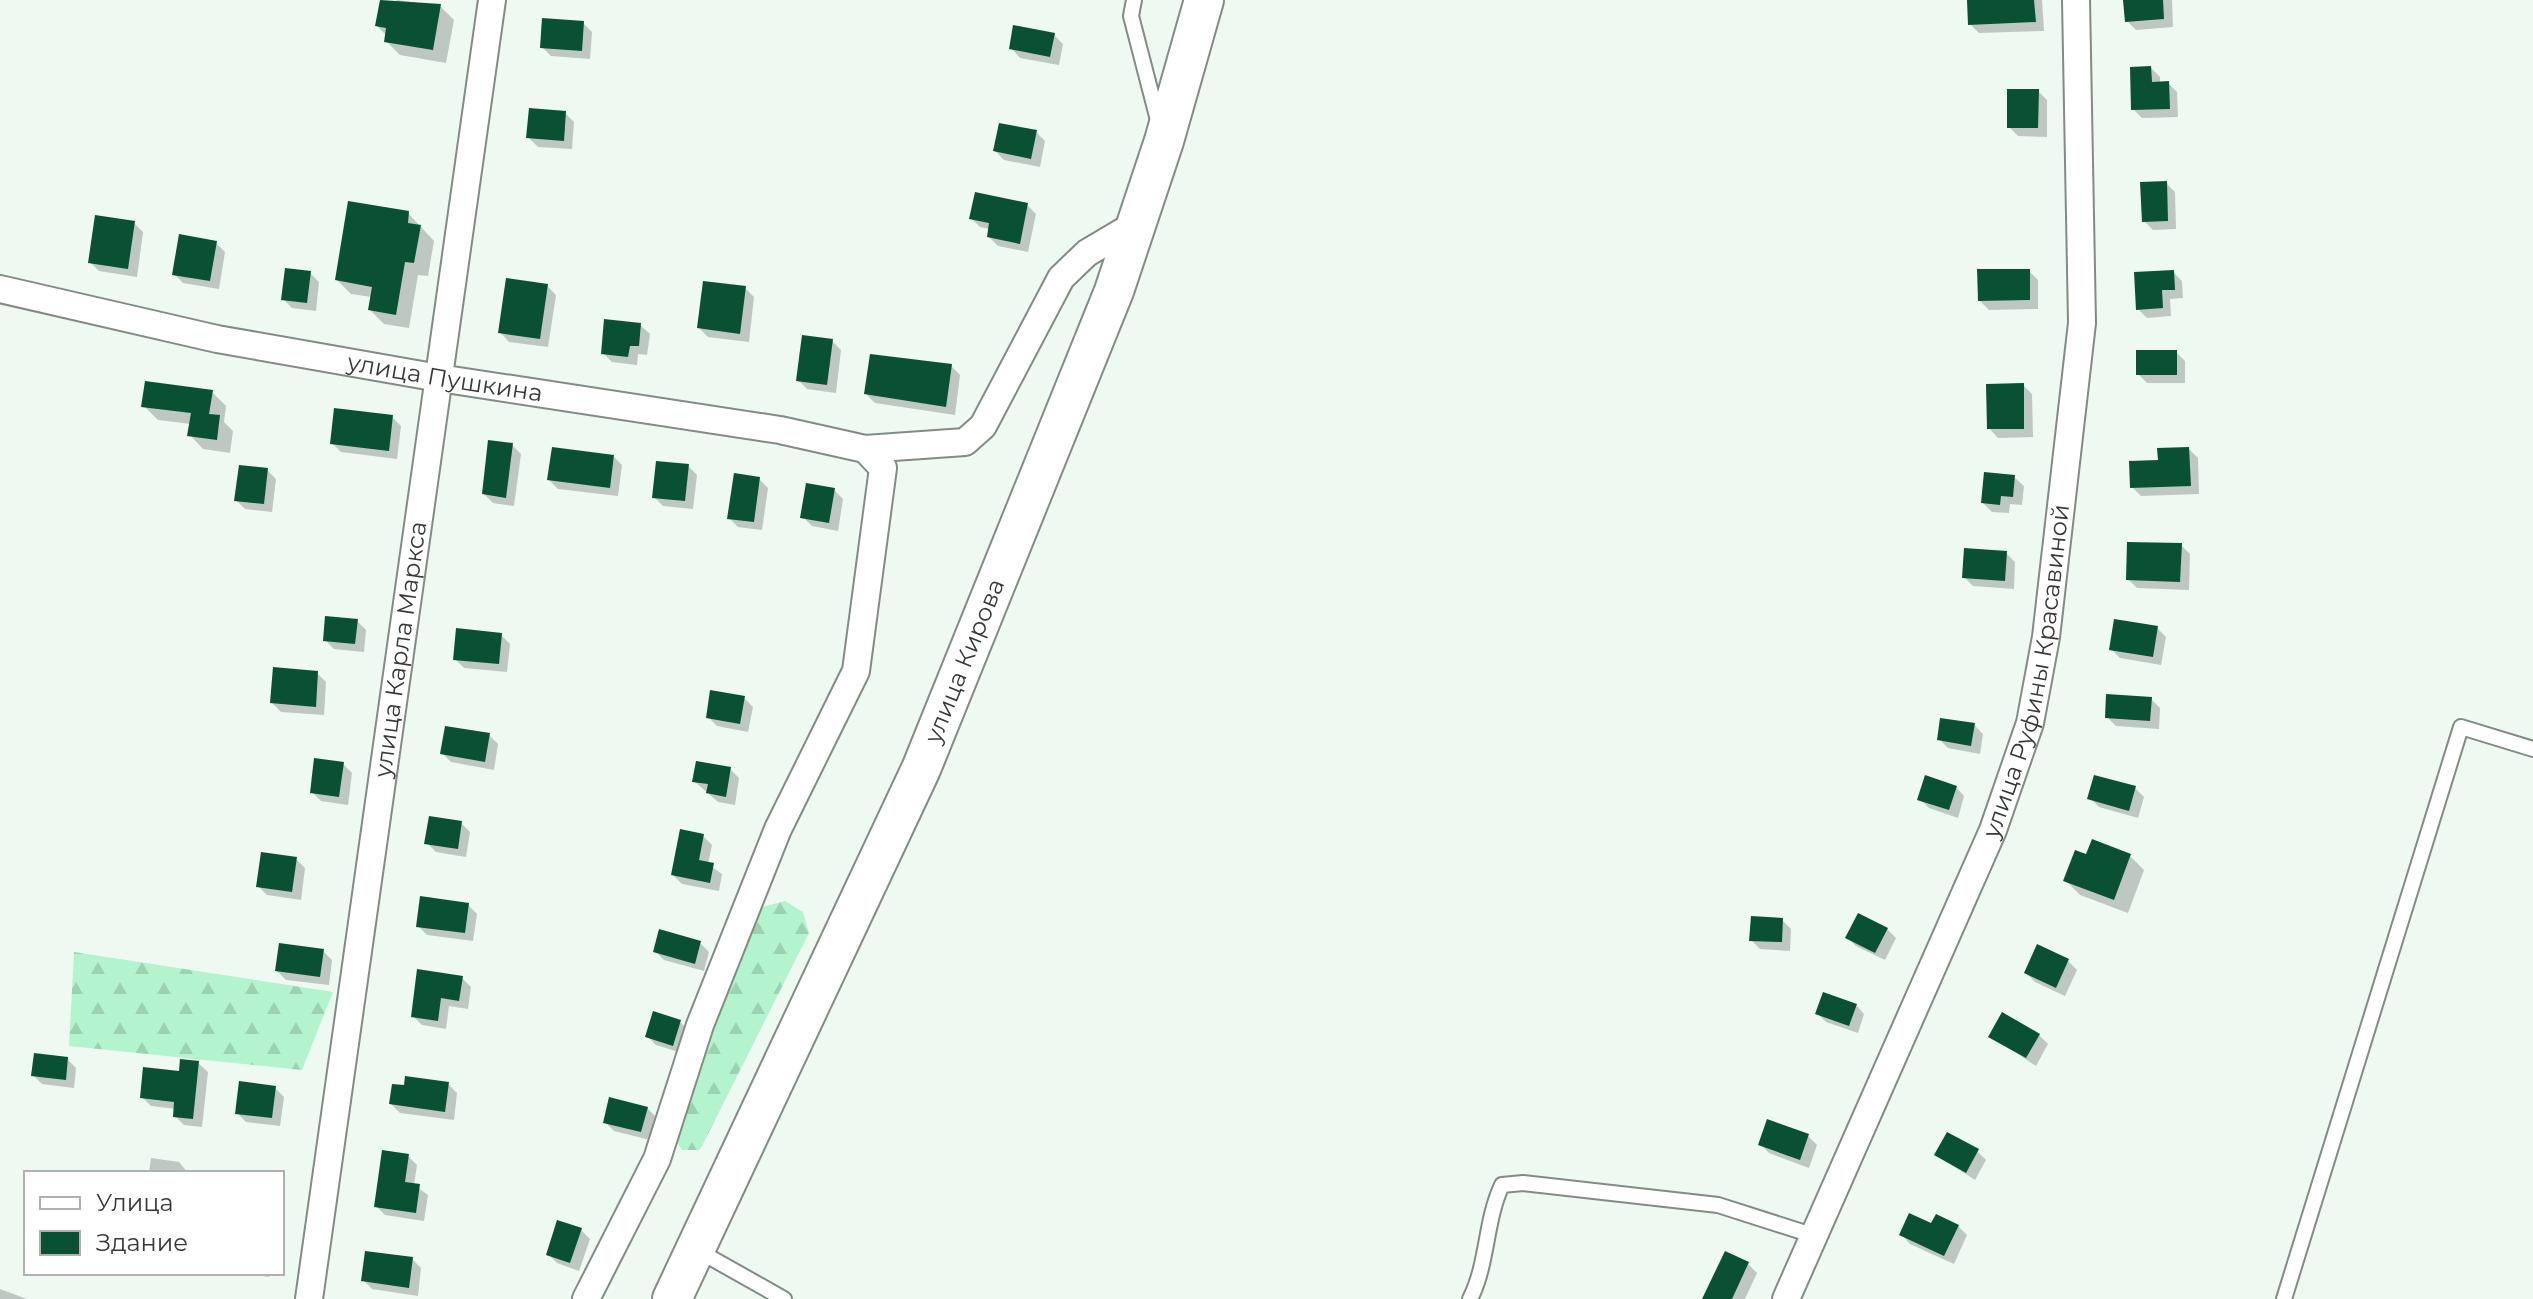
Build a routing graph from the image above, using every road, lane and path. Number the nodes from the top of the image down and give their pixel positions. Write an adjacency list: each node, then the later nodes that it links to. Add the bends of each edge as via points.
1 (492, 0): 8 (street, улица Карла Маркса)
2 (1134, 0): 5 (lane, via 1131,16)
3 (1204, 0): 5 (main road, улица Кирова)
4 (2076, 0): 11 (street, улица Руфины Красавиной, via 2082,323 2046,637 2030,723 1993,830)
5 (1164, 141): 6 (main road, улица Кирова)
6 (1136, 224): 9 (street, улица Пушкина, via 1087,253 1061,278 983,426 965,442); 12 (main road, улица Кирова, via 1114,291 921,769)
7 (0, 289): 8 (street, улица Пушкина, via 217,339)
8 (439, 378): 9 (street, улица Пушкина, via 780,430); 13 (street, улица Карла Маркса)
9 (865, 449): 14 (street, via 883,468 856,671 778,829 700,1025 657,1159)
10 (2533, 749): 19 (lane, via 2461,727)
11 (1815, 1236): 17 (lane, via 1718,1205 1502,1185); 18 (street, улица Руфины Красавиной)
12 (695, 1249): 15 (main road, улица Кирова); 16 (lane)
13 (309, 1299)
14 (586, 1299)
15 (672, 1299)
16 (784, 1299)
17 (1470, 1299)
18 (1786, 1299)
19 (2284, 1299)

